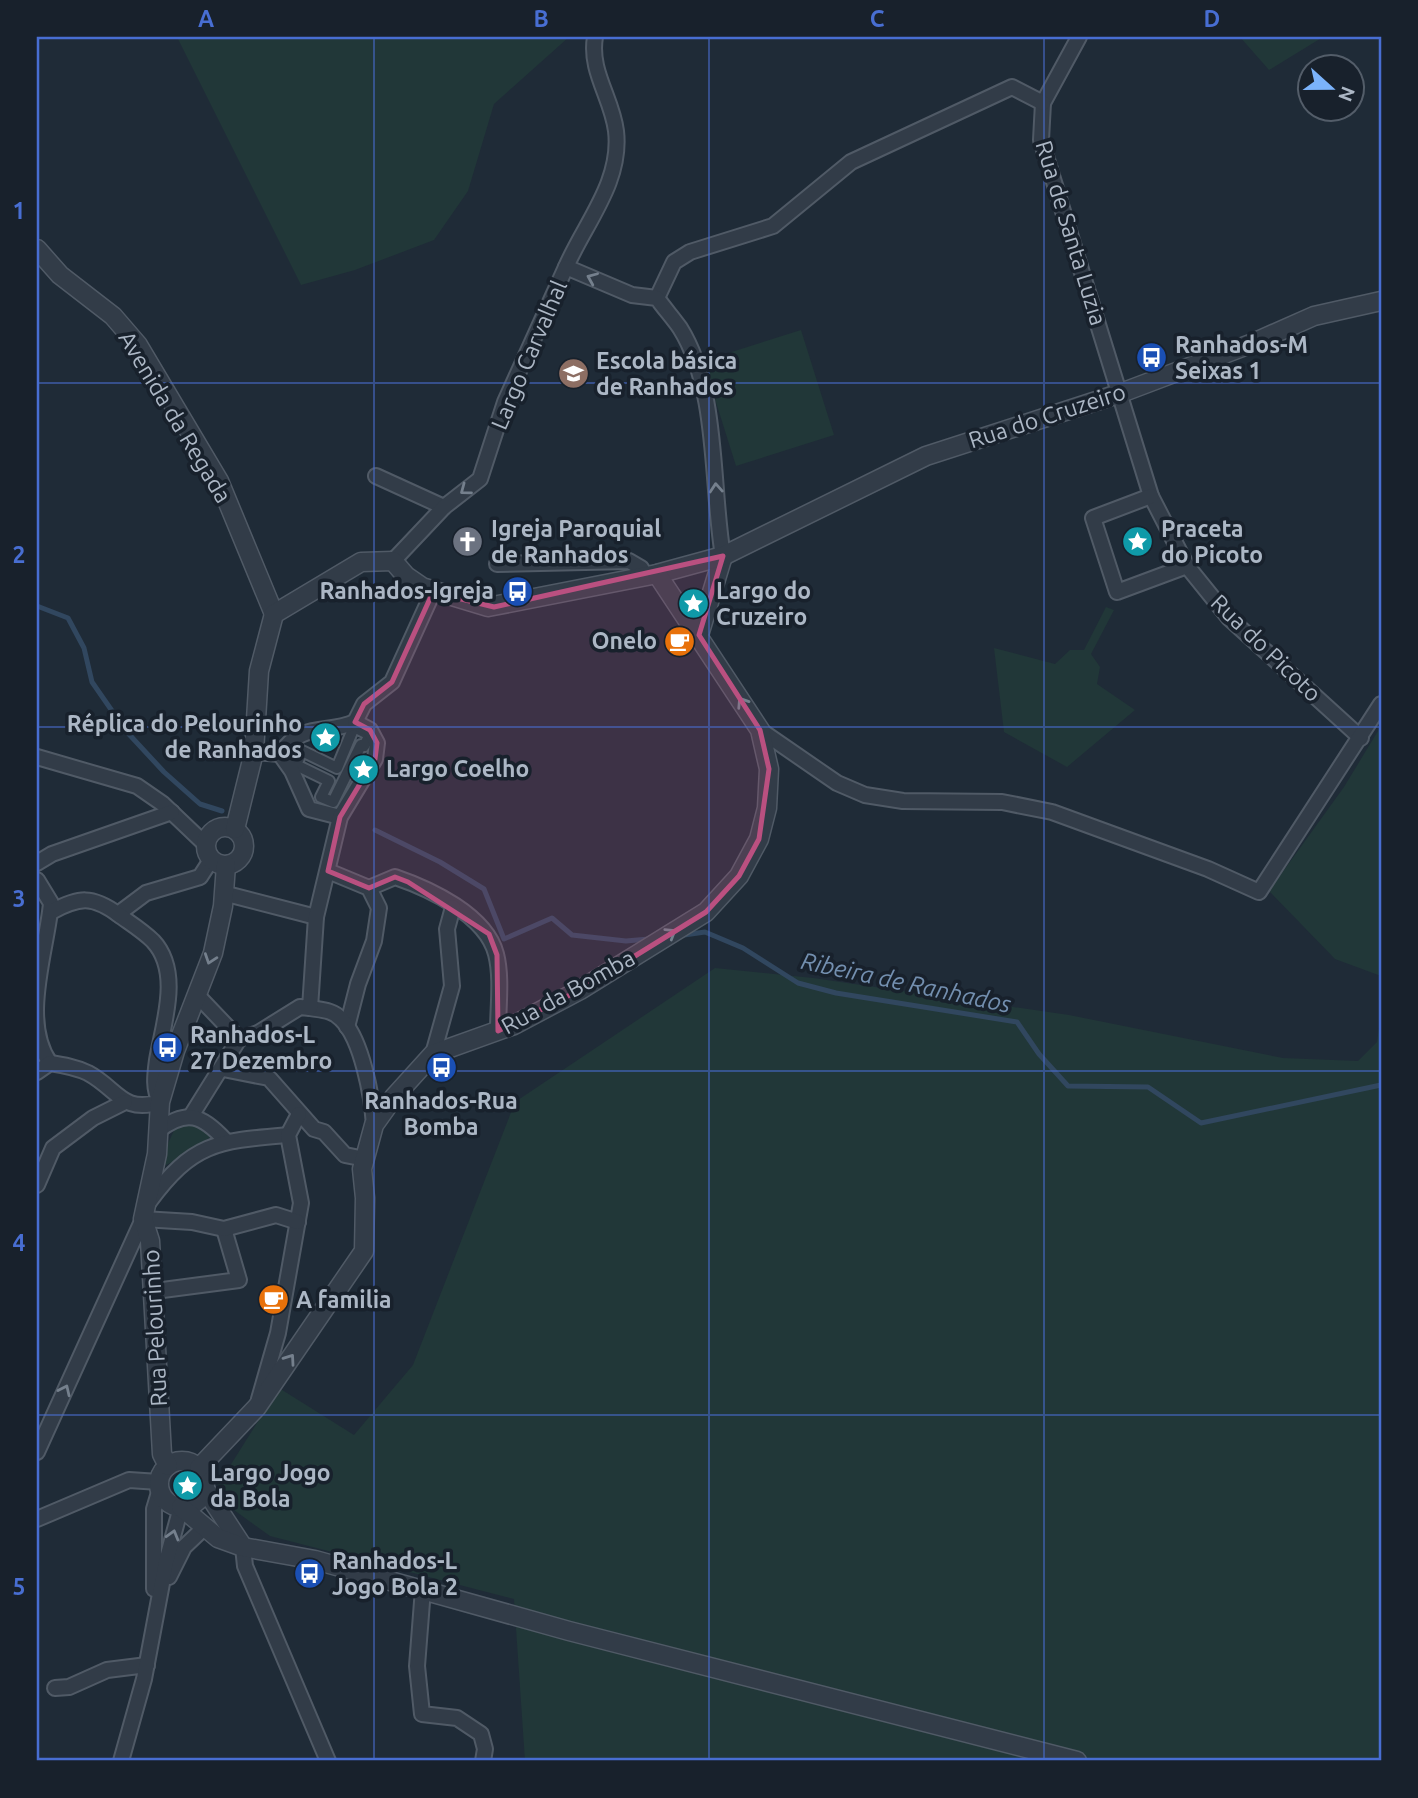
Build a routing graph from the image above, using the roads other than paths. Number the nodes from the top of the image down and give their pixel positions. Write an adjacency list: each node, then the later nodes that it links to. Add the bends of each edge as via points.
1 (595, 37): 5 (street, via 595,69 616,132 610,187)
2 (1079, 37): 3 (street, Rua de Santa Luzia)
3 (1043, 103): 6 (street, via 1012,87 851,162 773,226 690,252 674,262); 8 (street, Rua de Santa Luzia, via 1041,140 1046,164)
4 (37, 249): 18 (street, Avenida da Regada, via 60,275 113,316 138,345 219,481)
5 (566, 267): 6 (street, Largo Carvalhal, one-way to 5, via 632,295); 11 (street, Largo Carvalhal, one-way to 11, via 505,402 480,479)
6 (657, 298): 12 (street, one-way to 6, via 712,436 699,376 681,330)
7 (1381, 301): 8 (street, Rua do Cruzeiro, via 1314,316)
8 (1121, 393): 10 (street, Rua do Picoto); 12 (street, Rua do Cruzeiro, via 926,456)
9 (376, 476): 11 (street)
10 (1152, 496): 15 (street, Rua do Picoto); 15 (street, via 1093,519 1117,592)
11 (444, 506): 13 (street, Largo Carvalhal)
12 (723, 556): 16 (street, Rua do Cruzeiro); 19 (street)
13 (393, 561): 17 (street, Rua do Cruzeiro, via 411,580); 18 (street, via 361,562)
14 (497, 564): 16 (street, via 629,561)
15 (1187, 566): 23 (street, Rua do Picoto, via 1229,618)
16 (651, 575): 17 (street, Rua do Cruzeiro, via 494,607); 19 (street, Rua da Bomba)
17 (433, 592): 21 (street, via 392,682 364,704)
18 (274, 614): 24 (street, via 259,671)
19 (699, 635): 22 (street, Rua da Bomba, one-way to 19)
20 (1381, 704): 23 (street)
21 (354, 725): 21 (street, via 337,768 302,751 296,765 329,781 321,797 333,802 370,735); 25 (street, via 317,727 286,745); 28 (street, via 370,730 377,743 375,759)
22 (760, 730): 23 (street, via 837,783 865,795 903,801 1002,802 1052,812 1259,892); 43 (street, Rua da Bomba, one-way to 22, via 580,990 706,912 739,876 759,839 767,808 769,769)
23 (1361, 738)
24 (254, 752): 25 (street); 29 (street)
25 (281, 754): 28 (street, via 309,809)
26 (37, 757): 27 (street, via 137,786)
27 (172, 812): 30 (street); 31 (street)
28 (340, 817): 32 (street)
29 (235, 829): 30 (street, via 216,828); 30 (street, via 243,839 237,861)
30 (214, 856): 35 (street, Rua Pelourinho); 38 (street, via 200,877 146,893)
31 (37, 863)
32 (328, 871): 34 (street); 39 (street)
33 (37, 880): 37 (street, via 51,903)
34 (369, 888): 36 (street, via 395,877); 42 (street, via 379,908 374,941)
35 (223, 893): 39 (street); 40 (street, Rua Pelourinho, one-way to 40, via 213,953)
36 (453, 907): 43 (street, via 489,934 497,956); 45 (street, via 447,929 452,986)
37 (51, 912): 38 (street, via 73,900 92,900); 46 (street, via 40,966 37,1032)
38 (118, 914): 50 (street, via 154,942 165,963 169,986 155,1091)
39 (316, 917): 41 (street)
40 (197, 995): 44 (street); 50 (street, Rua Pelourinho)
41 (310, 1008): 42 (street, via 327,1010); 44 (street, via 300,1007 258,1033)
42 (347, 1027): 53 (street, via 372,1099)
43 (498, 1031): 45 (street, Rua da Bomba)
44 (239, 1039): 47 (street)
45 (433, 1054): 53 (street, Rua da Bomba)
46 (50, 1063): 48 (street); 49 (street, via 89,1074)
47 (223, 1069): 51 (street, via 269,1079); 52 (street)
48 (37, 1072)
49 (125, 1102): 50 (street, via 143,1108); 57 (street, via 93,1118)
50 (160, 1102): 54 (street, Rua Pelourinho)
51 (299, 1114): 55 (street); 59 (street, via 345,1155)
52 (191, 1116): 54 (street, via 176,1117); 56 (street, via 213,1127)
53 (374, 1125): 59 (street, Rua da Bomba)
54 (159, 1130): 61 (street, Rua Pelourinho)
55 (288, 1135): 56 (street); 62 (street, via 301,1203)
56 (225, 1140): 61 (street, via 170,1173)
57 (53, 1148): 58 (street); 60 (street)
58 (37, 1156)
59 (365, 1159): 65 (street, Rua da Bomba, one-way to 59, via 364,1251)
60 (37, 1185)
61 (146, 1211): 63 (street); 64 (street, Rua Pelourinho); 66 (street, one-way to 61)
62 (298, 1222): 63 (street, via 276,1215); 65 (street, via 278,1333)
63 (224, 1229): 64 (street, via 239,1280)
64 (155, 1291): 68 (street, Rua Pelourinho)
65 (257, 1407): 67 (street, Rua da Bomba)
66 (37, 1452)
67 (199, 1468): 68 (street, via 181,1461); 69 (street)
68 (162, 1479): 70 (street, via 165,1500); 71 (street, via 129,1480); 75 (street, via 154,1509)
69 (205, 1489): 70 (street, via 196,1503); 73 (street)
70 (181, 1507): 72 (street); 75 (street, one-way to 70)
71 (37, 1519)
72 (204, 1528): 73 (street); 75 (street, via 174,1563)
73 (243, 1547): 74 (street, via 315,1560); 79 (street, via 245,1566)
74 (423, 1589): 80 (street, via 417,1666 422,1714 457,1718 481,1734); 81 (street)
75 (156, 1611): 76 (street)
76 (147, 1665): 77 (street, via 107,1670 69,1687); 78 (street)
77 (55, 1688)
78 (121, 1761)
79 (328, 1761)
80 (483, 1761)
81 (1077, 1761)

